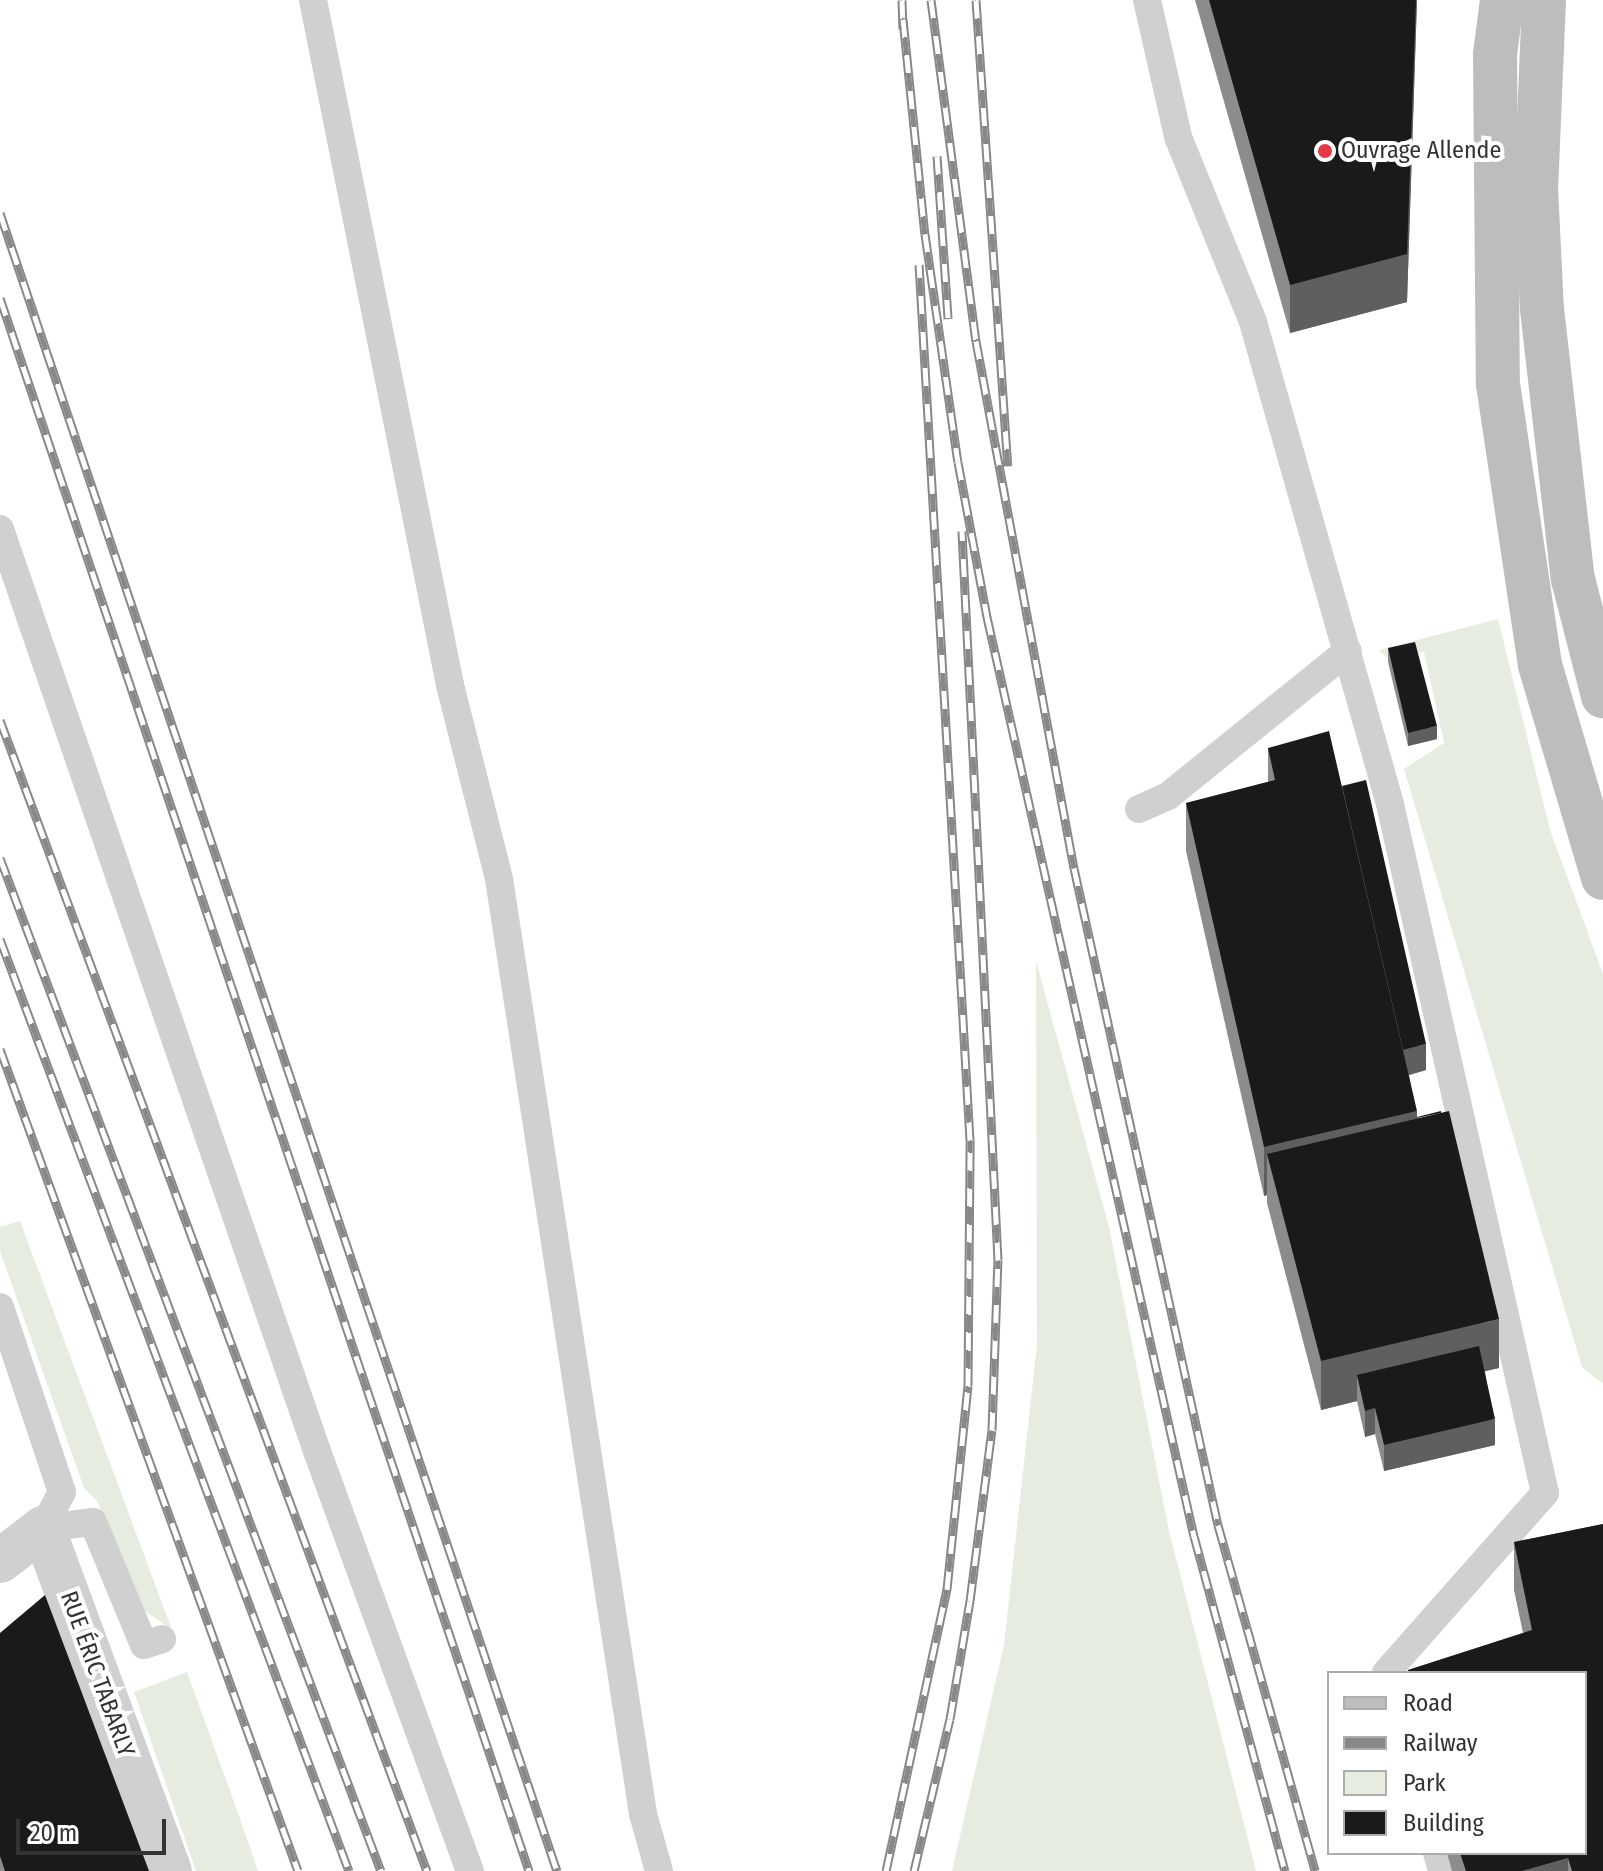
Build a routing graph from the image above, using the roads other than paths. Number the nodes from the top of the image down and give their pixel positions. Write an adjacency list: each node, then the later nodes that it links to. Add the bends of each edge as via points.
1 (313, 0): 17 (lane, via 450,685 499,879 643,1814)
2 (1147, 0): 6 (lane, via 1178,137 1253,322)
3 (1502, 0): 9 (street, via 1495,55 1498,384 1540,665)
4 (1544, 0): 7 (street, via 1536,188 1542,309 1573,579)
5 (0, 529): 16 (lane, via 317,1451)
6 (1348, 651): 8 (lane, via 1168,796); 14 (lane, via 1390,804 1545,1493)
7 (1603, 696)
8 (1139, 809)
9 (1603, 878)
10 (0, 1307): 11 (lane, via 62,1492)
11 (43, 1528): 12 (street); 13 (lane, via 93,1522 144,1645); 15 (street, RUE ÉRIC TABARLY)
12 (0, 1561)
13 (162, 1639)
14 (1388, 1671)
15 (170, 1871)
16 (470, 1871)
17 (659, 1871)

